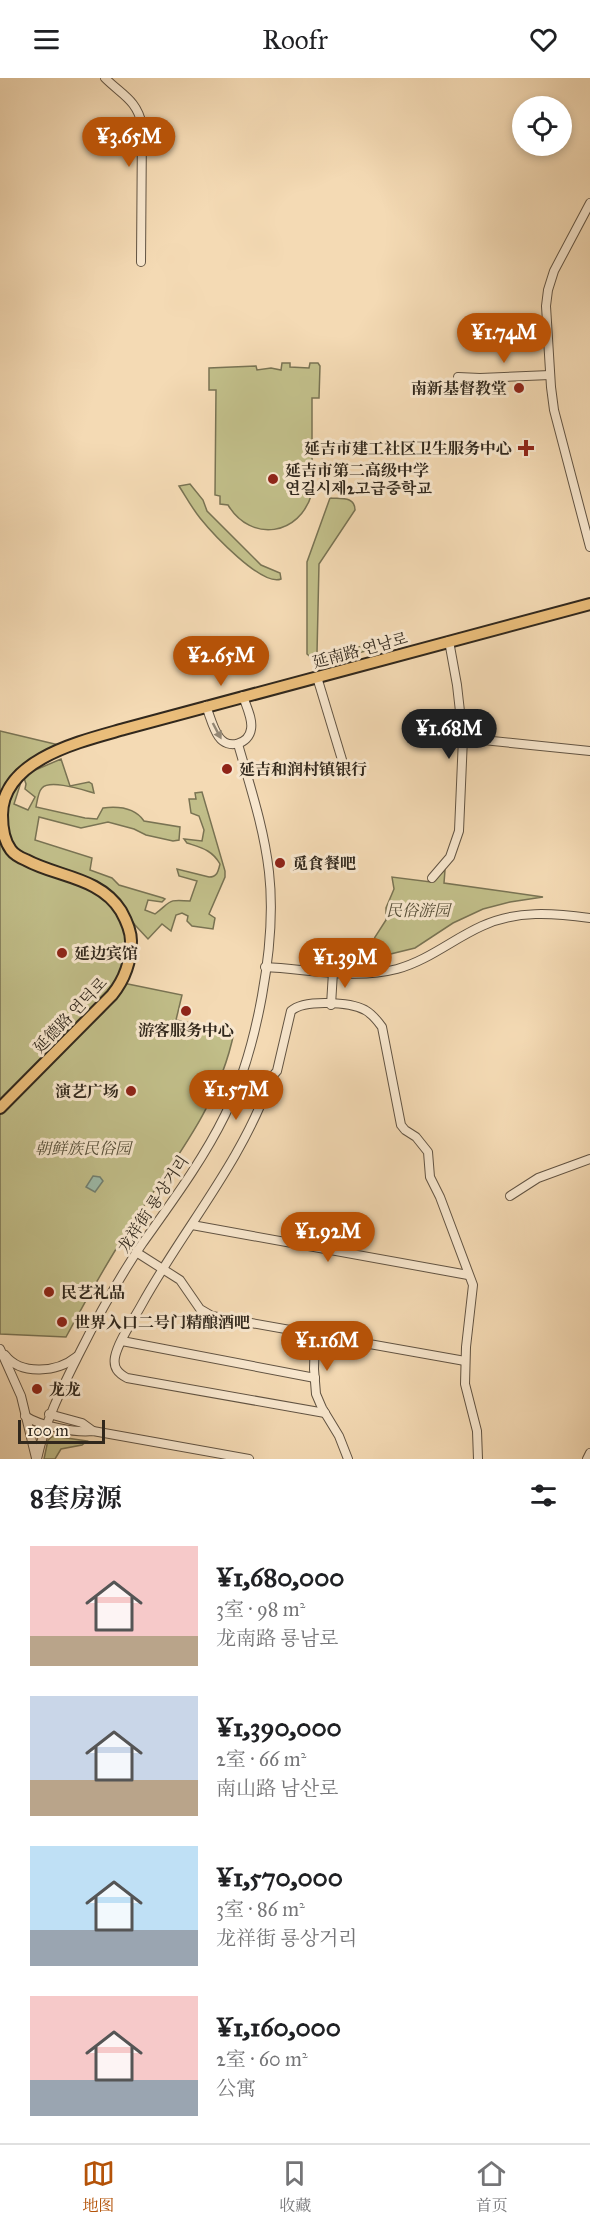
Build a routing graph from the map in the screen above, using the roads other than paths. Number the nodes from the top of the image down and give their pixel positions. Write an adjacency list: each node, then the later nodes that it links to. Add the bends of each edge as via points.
1 (105, 78): 3 (street, via 132,101 142,125)
2 (590, 204): 4 (street, via 548,290)
3 (141, 262)
4 (550, 375): 5 (street); 6 (street, via 554,411)
5 (458, 376)
6 (586, 516): 7 (street)
7 (590, 547)
8 (590, 604): 9 (main road, 延南路 연남로)
9 (449, 642): 10 (main road, 延南路 연남로); 13 (street)
10 (317, 677): 11 (main road, 延南路 연남로); 17 (street)
11 (243, 696): 12 (main road, 延南路 연남로); 14 (street, via 252,727 248,737)
12 (206, 706): 14 (street, one-way to 14, via 219,737 228,744); 15 (main road, 延南路 연남로)
13 (463, 738): 16 (street); 18 (street, via 459,831 450,857)
14 (238, 744): 20 (street, 龙祥街 룡상거리, via 269,871)
15 (70, 747): 23 (main road, 延德路 연덕로, via 35,761 17,777 2,809 5,837 11,850 22,858 90,884 110,897 130,930 129,965 112,995)
16 (590, 752)
17 (346, 772)
18 (432, 878)
19 (590, 918): 21 (street, via 529,914 501,918 395,969)
20 (265, 967): 21 (street); 27 (street, 龙祥街 룡상거리, via 252,1040 231,1103 190,1174)
21 (333, 972): 22 (street)
22 (331, 1005): 26 (street, via 307,1003 291,1011 277,1071 257,1115); 29 (street, via 362,1009 381,1026 401,1125 428,1152 430,1177)
23 (0, 1108)
24 (590, 1159): 25 (street, via 538,1178)
25 (510, 1196)
26 (192, 1226): 28 (street); 29 (street)
27 (136, 1252): 28 (street); 33 (street, 龙祥街 룡상거리)
28 (163, 1269): 30 (street, via 180,1281 200,1309 212,1316); 31 (street)
29 (468, 1275): 34 (street, via 473,1290)
30 (315, 1335): 34 (street); 35 (street)
31 (122, 1341): 35 (street); 36 (street, via 114,1364 127,1378)
32 (0, 1349): 33 (street, via 13,1363 34,1369 58,1367); 38 (street)
33 (78, 1355): 37 (street, 龙祥街 룡상거리)
34 (465, 1361): 46 (street, via 465,1384 477,1431)
35 (315, 1378): 36 (street)
36 (325, 1413): 45 (street)
37 (50, 1414): 39 (street, 龙祥街 룡상거리); 40 (street, via 82,1423)
38 (26, 1416): 39 (street); 43 (street)
39 (46, 1424): 40 (street, via 78,1432); 43 (street, 龙祥街 룡상거리)
40 (93, 1431): 42 (street)
41 (590, 1453): 47 (street)
42 (217, 1456): 44 (street)
43 (37, 1459)
44 (249, 1459)
45 (348, 1459)
46 (478, 1459)
47 (587, 1459)

